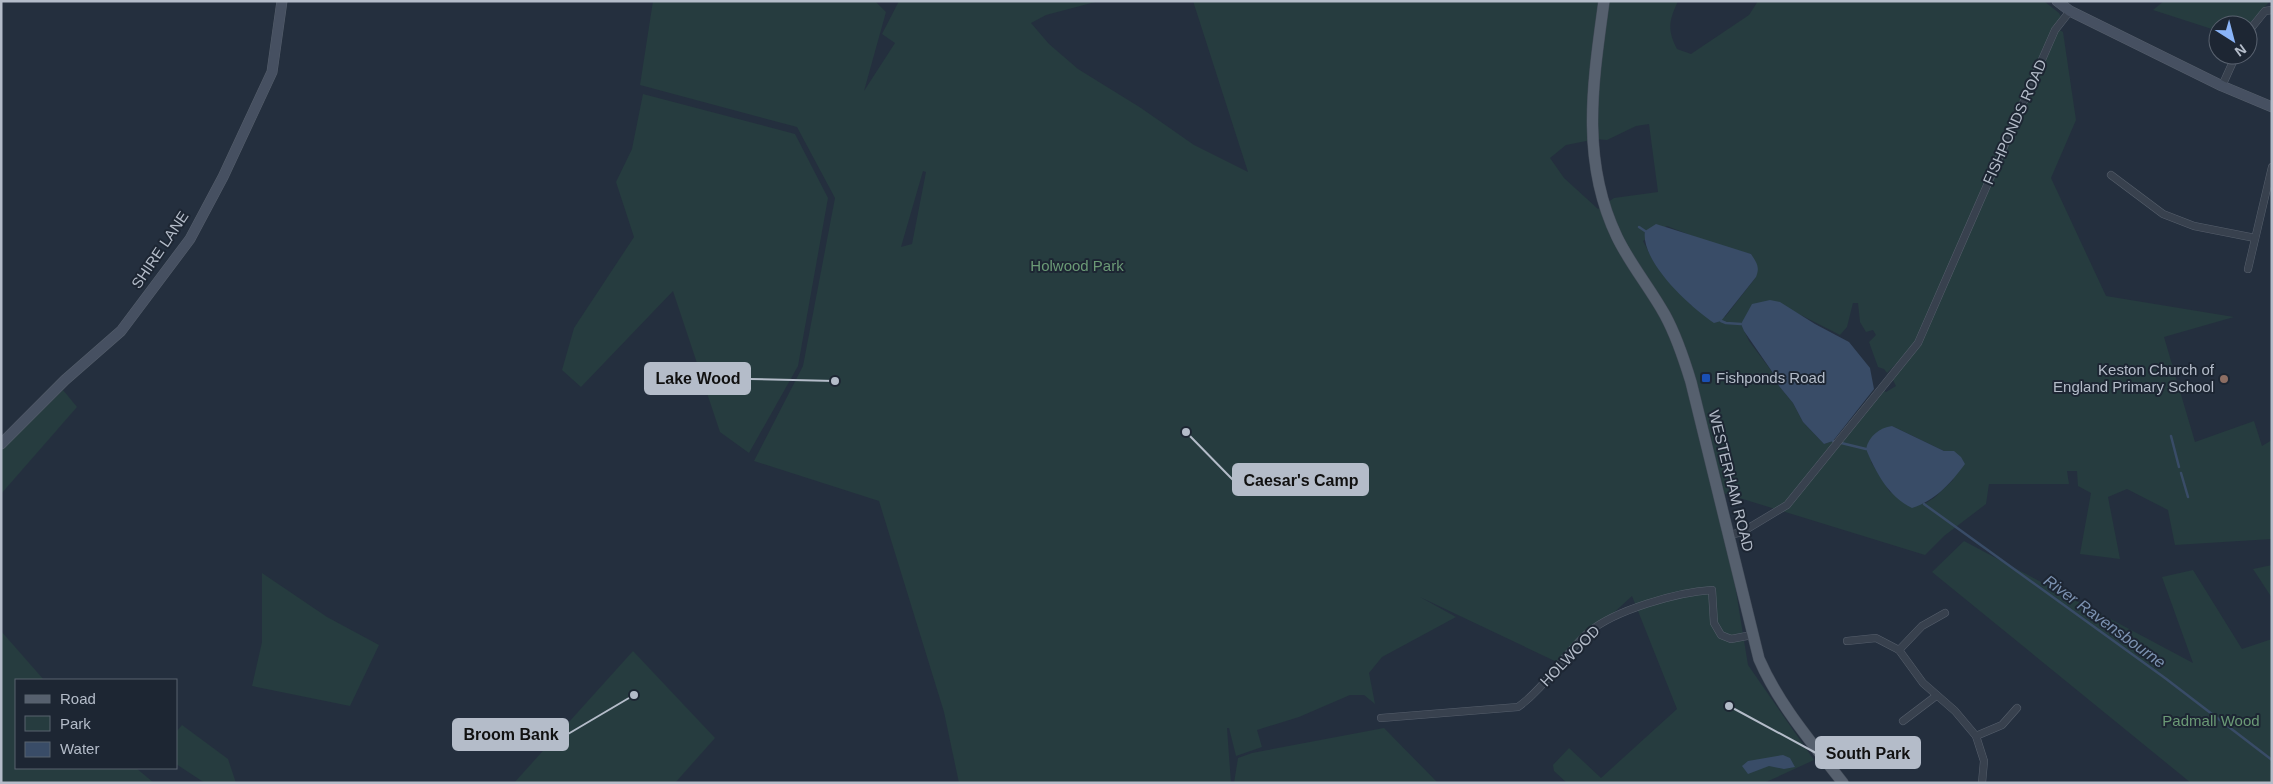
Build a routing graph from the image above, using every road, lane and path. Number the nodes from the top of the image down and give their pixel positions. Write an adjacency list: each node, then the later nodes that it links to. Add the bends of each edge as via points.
1 (282, 1): 14 (street, SHIRE LANE, via 272,72 190,239 121,332)
2 (1604, 1): 15 (main road, WESTERHAM ROAD, via 1593,83 1591,134 1599,186 1618,238 1676,338 1691,382)
3 (2057, 1): 5 (street)
4 (2272, 10): 6 (street, via 2265,11)
5 (2070, 11): 8 (street); 15 (street, FISHPONDS ROAD, via 2055,30 1918,343 1787,505 1742,532)
6 (2258, 20)
7 (2231, 65): 8 (street)
8 (2222, 86): 9 (street)
9 (2272, 107)
10 (2272, 167): 12 (street)
11 (2111, 175): 12 (street, via 2163,214 2194,226)
12 (2255, 238): 13 (street)
13 (2248, 269)
14 (1, 444)
15 (1730, 535): 17 (main road, WESTERHAM ROAD)
16 (1945, 613): 19 (street, via 1922,626)
17 (1752, 635): 22 (street, HOLWOOD, via 1731,639 1721,635 1714,623 1712,590 1696,591 1611,618 1589,632 1540,685 1533,697 1518,707); 25 (main road, WESTERHAM ROAD, via 1759,659 1781,702)
18 (1848, 641): 19 (street, via 1876,638)
19 (1899, 650): 20 (street, via 1923,684)
20 (1936, 696): 23 (street); 24 (street, via 1955,711)
21 (2017, 708): 24 (street, via 2002,724)
22 (1381, 718)
23 (1902, 721)
24 (1976, 736): 26 (street, via 1984,761)
25 (1843, 783)
26 (1982, 783)

